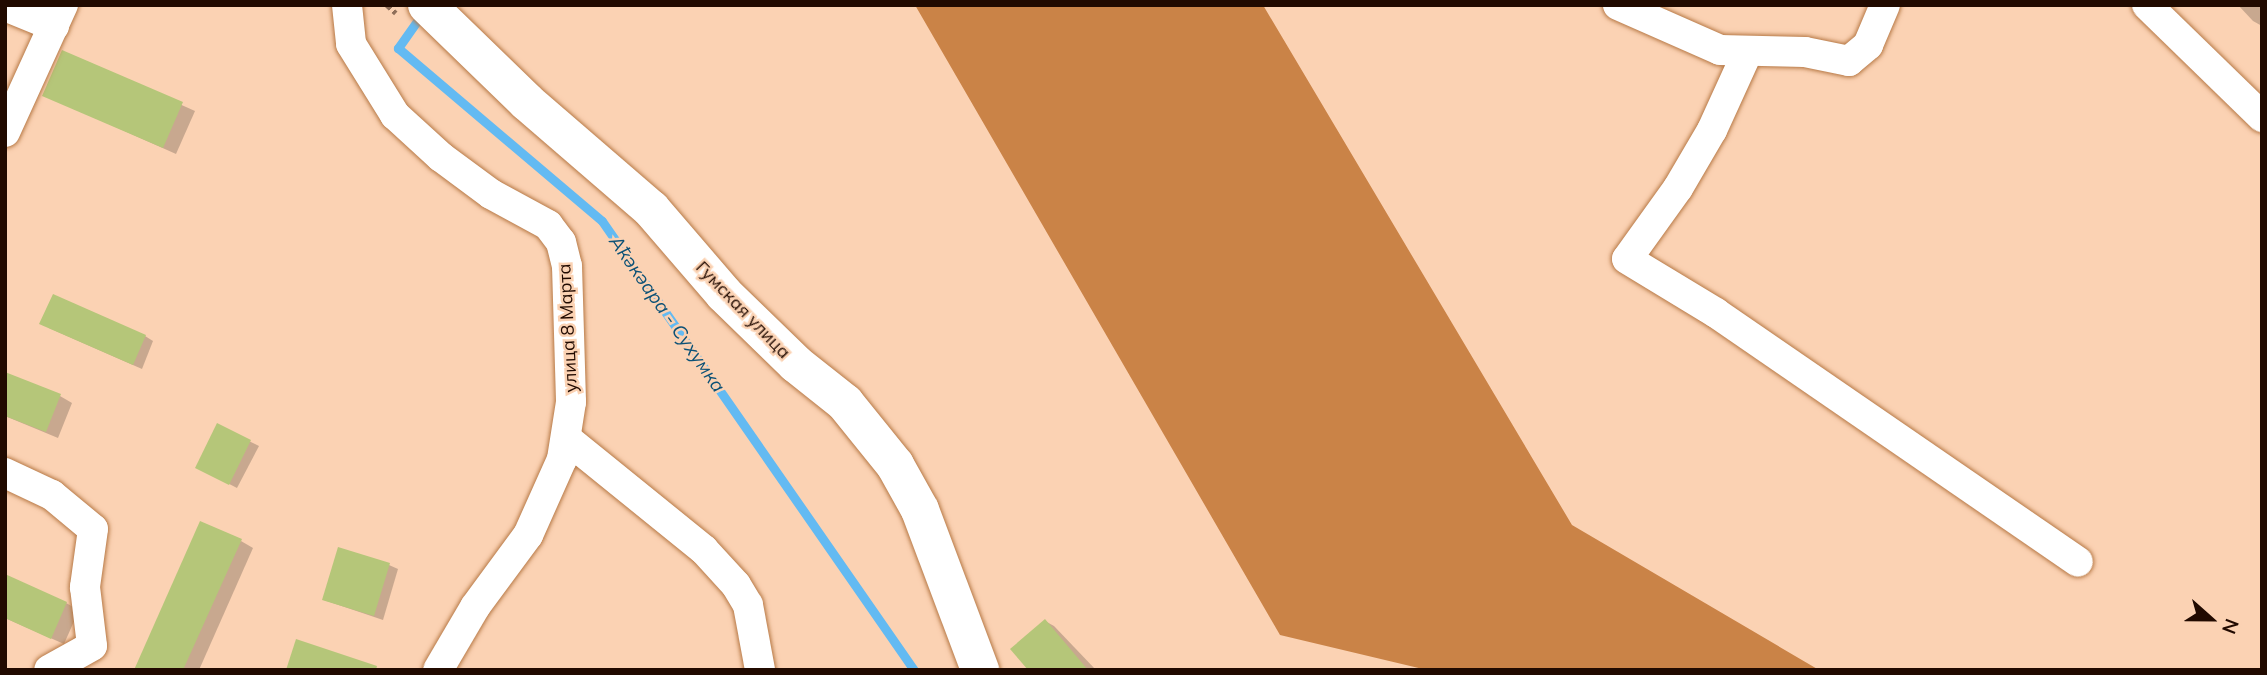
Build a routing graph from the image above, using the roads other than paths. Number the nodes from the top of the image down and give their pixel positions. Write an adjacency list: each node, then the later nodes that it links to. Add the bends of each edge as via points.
1 (347, 5): 11 (street, улица 8 Марта, via 351,44 395,115 440,157 491,194 548,226 561,242 567,266 571,402)
2 (427, 5): 17 (street, Гумская улица, via 527,102 652,209 724,294 796,364 845,403 895,465 920,510)
3 (1618, 5): 8 (street, via 1720,50)
4 (1885, 5): 8 (street, via 1868,46 1849,61 1805,52)
5 (2147, 5): 9 (street)
6 (5, 6): 7 (street)
7 (59, 15): 10 (street)
8 (1748, 51): 13 (street, via 1712,130 1678,188 1627,259 1716,313)
9 (2262, 117)
10 (5, 132)
11 (567, 439): 15 (street, улица 8 Марта, via 545,503 528,535 468,617); 16 (street, via 704,550 736,585 748,605)
12 (5, 473): 14 (street, via 52,495 93,529 85,587 92,646)
13 (2078, 562)
14 (49, 670)
15 (438, 670)
16 (760, 670)
17 (980, 670)

